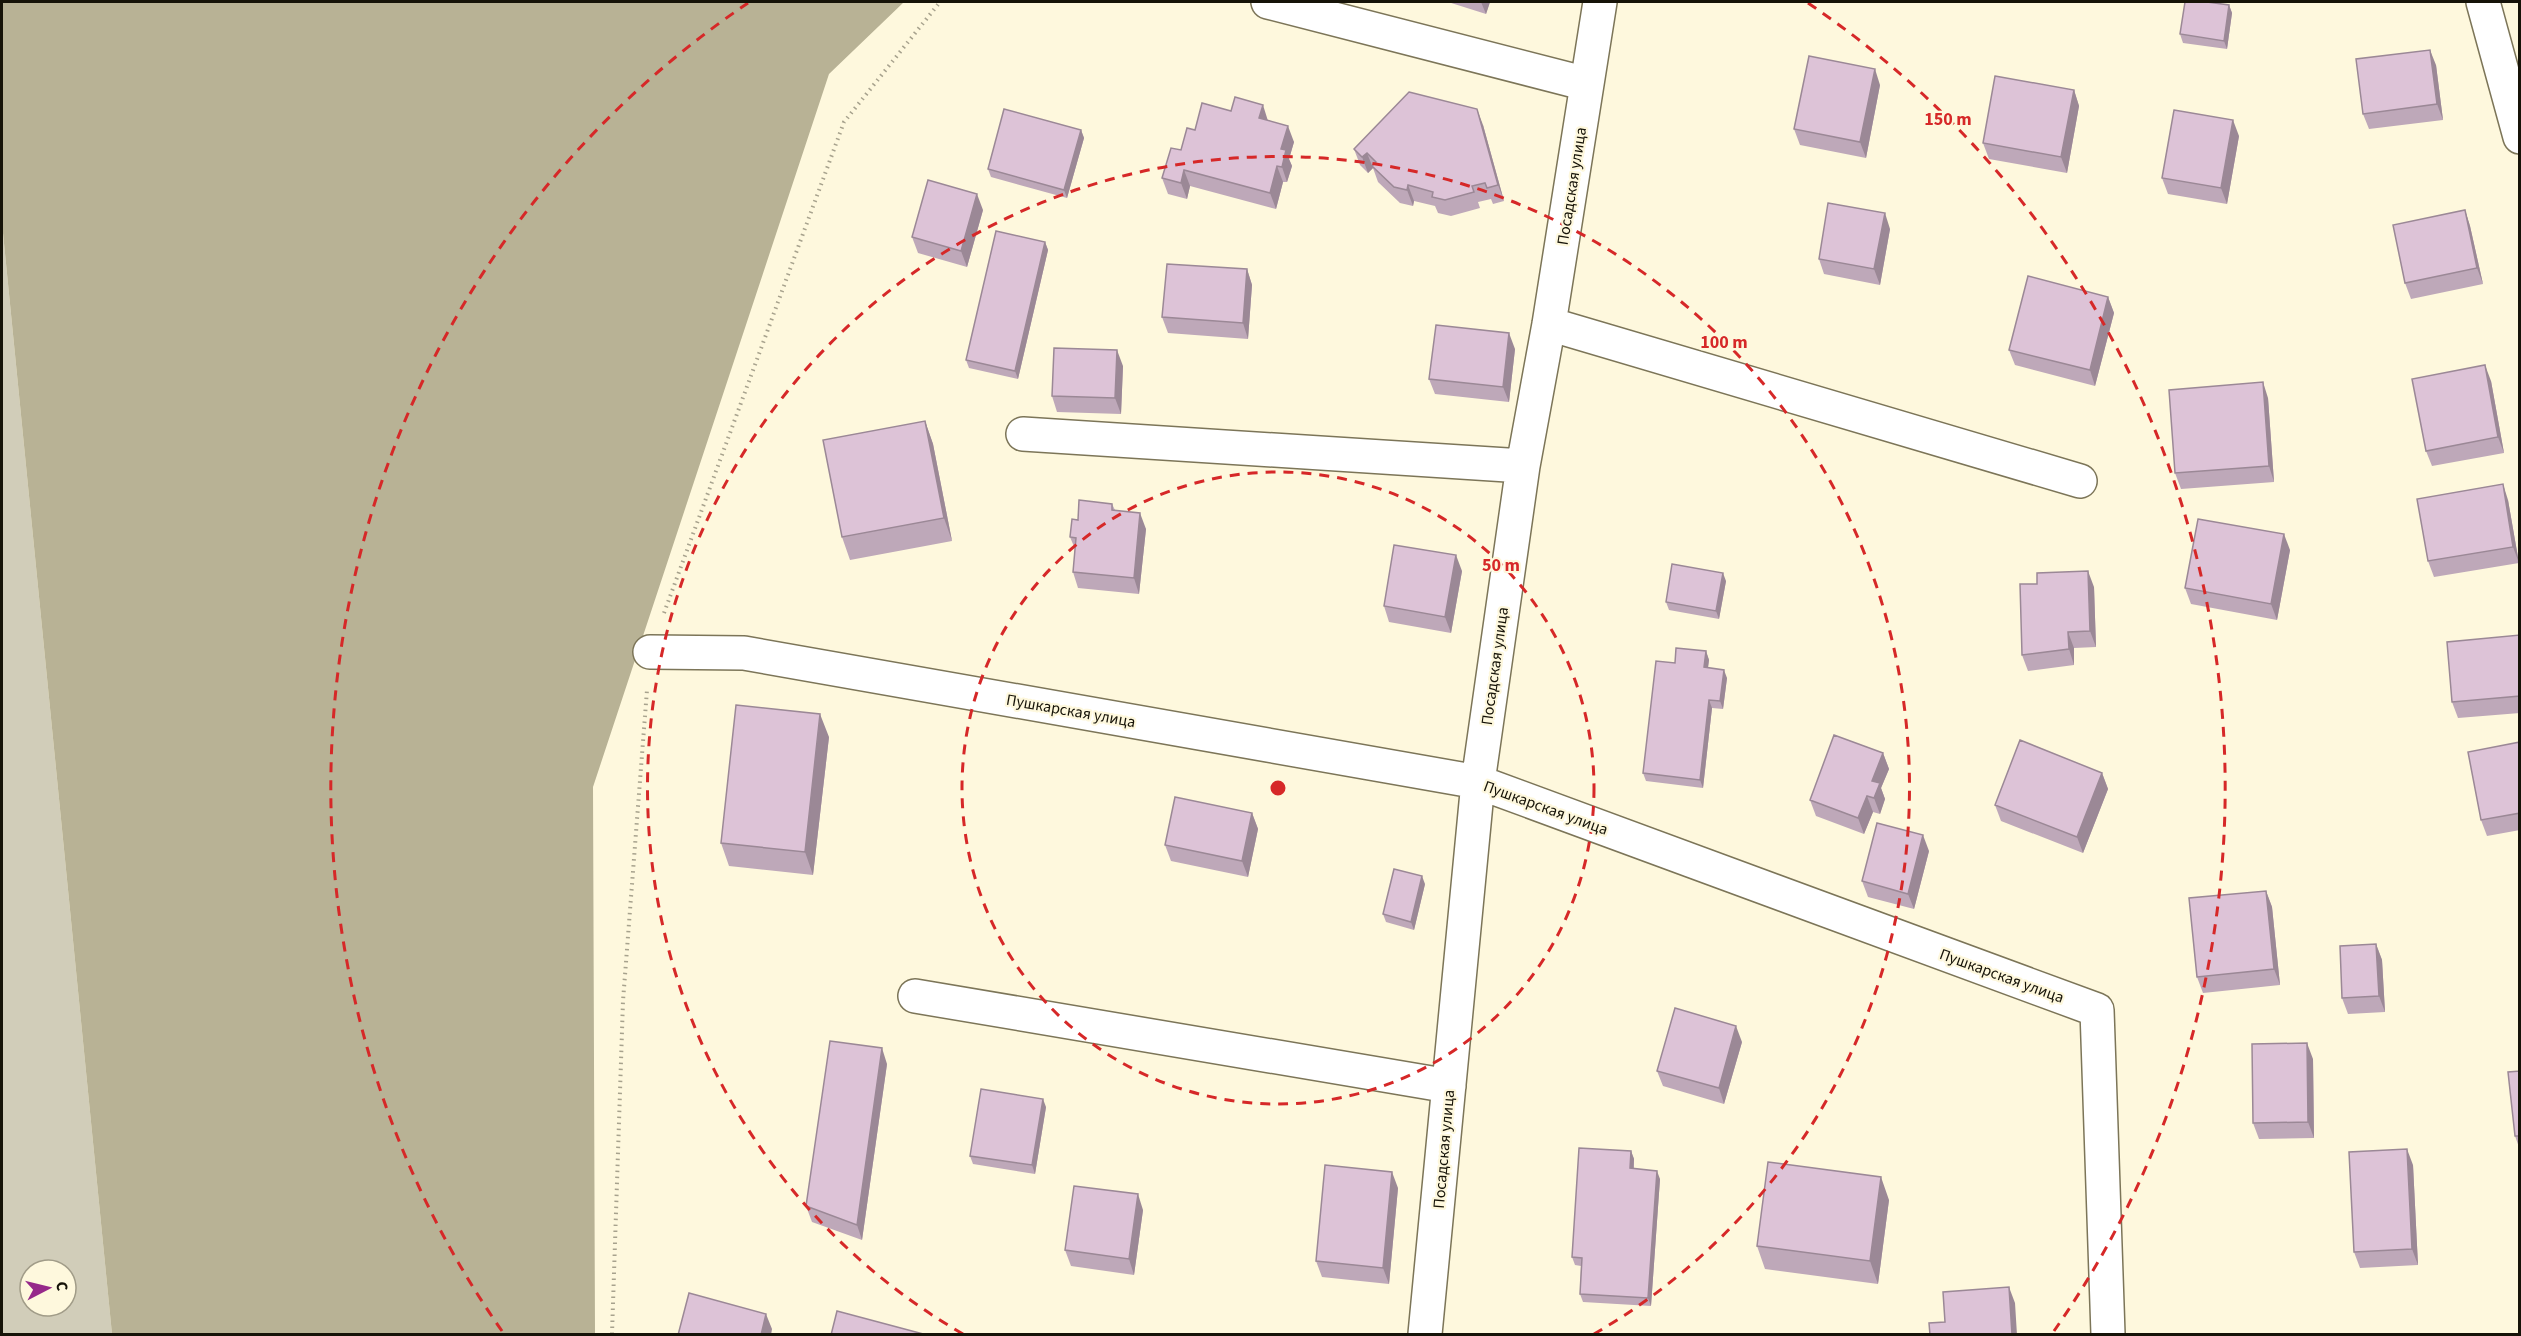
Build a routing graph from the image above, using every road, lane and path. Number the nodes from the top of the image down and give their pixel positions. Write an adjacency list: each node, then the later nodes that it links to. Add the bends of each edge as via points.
1 (1268, 2): 4 (street)
2 (1600, 2): 4 (street, Посадская улица)
3 (2483, 2): 5 (street)
4 (1587, 84): 6 (street, Посадская улица)
5 (2520, 138)
6 (1549, 324): 8 (street, Посадская улица); 9 (street)
7 (1023, 434): 8 (street)
8 (1523, 465): 11 (street, Посадская улица)
9 (2080, 481)
10 (650, 652): 11 (street, Пушкарская улица, via 744,653)
11 (1478, 782): 13 (street, Посадская улица); 15 (street, Пушкарская улица, via 2097,1010)
12 (915, 996): 13 (street)
13 (1449, 1086): 14 (street, Посадская улица)
14 (1425, 1335)
15 (2108, 1335)

